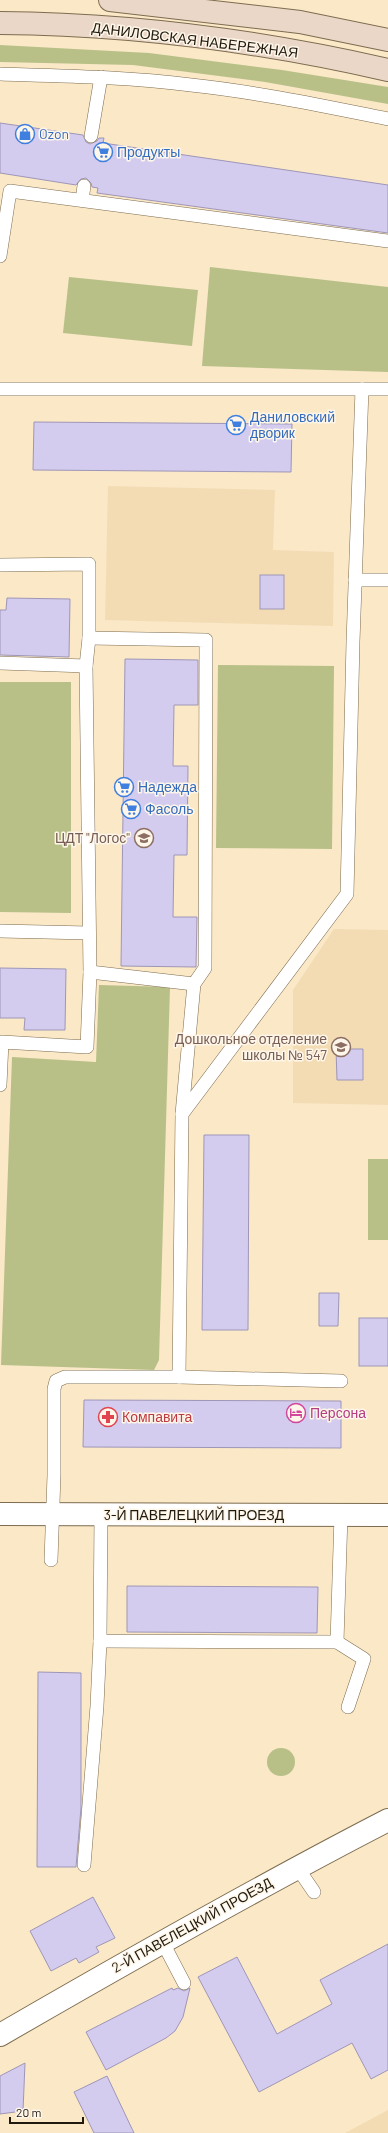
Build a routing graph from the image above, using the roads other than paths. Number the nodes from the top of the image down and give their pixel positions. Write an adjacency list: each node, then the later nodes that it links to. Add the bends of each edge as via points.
1 (110, 0): 3 (main road, ДАНИЛОВСКАЯ НАБЕРЕЖНАЯ, via 300,22)
2 (0, 23): 4 (main road, ДАНИЛОВСКАЯ НАБЕРЕЖНАЯ, via 46,23 197,37 263,45)
3 (388, 40)
4 (388, 70)
5 (0, 74): 6 (lane)
6 (101, 77): 7 (lane, via 192,85); 8 (lane)
7 (388, 119)
8 (91, 136)
9 (84, 186): 10 (lane)
10 (82, 200): 11 (lane); 12 (lane, via 10,191)
11 (383, 239)
12 (0, 256)
13 (362, 389): 14 (lane); 15 (lane); 17 (lane)
14 (388, 389)
15 (0, 390)
16 (0, 565): 19 (lane, via 89,564)
17 (355, 580): 18 (lane); 27 (lane, via 347,894)
18 (388, 580)
19 (89, 638): 21 (lane); 25 (lane, via 206,640 205,968)
20 (0, 663): 21 (lane)
21 (86, 666): 23 (lane)
22 (0, 931): 23 (lane)
23 (89, 933): 24 (lane)
24 (90, 972): 25 (lane); 26 (lane, via 87,1047 2,1042)
25 (194, 984): 27 (lane)
26 (0, 1085)
27 (182, 1114): 28 (lane)
28 (179, 1377): 29 (lane); 31 (lane, via 65,1377 56,1381)
29 (341, 1381)
30 (0, 1514): 31 (street, 3-Й ПАВЕЛЕЦКИЙ ПРОЕЗД)
31 (53, 1514): 32 (street, 3-Й ПАВЕЛЕЦКИЙ ПРОЕЗД); 35 (lane)
32 (101, 1515): 33 (street, 3-Й ПАВЕЛЕЦКИЙ ПРОЕЗД); 36 (lane)
33 (342, 1515): 34 (street, 3-Й ПАВЕЛЕЦКИЙ ПРОЕЗД); 37 (lane)
34 (388, 1515)
35 (52, 1560)
36 (100, 1642): 37 (lane); 40 (lane, via 98,1706)
37 (337, 1642): 38 (lane, via 364,1659)
38 (348, 1708)
39 (388, 1820): 41 (street, 2-Й ПАВЕЛЕЦКИЙ ПРОЕЗД)
40 (84, 1865)
41 (298, 1867): 42 (lane); 43 (street, 2-Й ПАВЕЛЕЦКИЙ ПРОЕЗД)
42 (314, 1892)
43 (162, 1941): 44 (lane); 45 (street, 2-Й ПАВЕЛЕЦКИЙ ПРОЕЗД)
44 (184, 1983)
45 (0, 2036)

